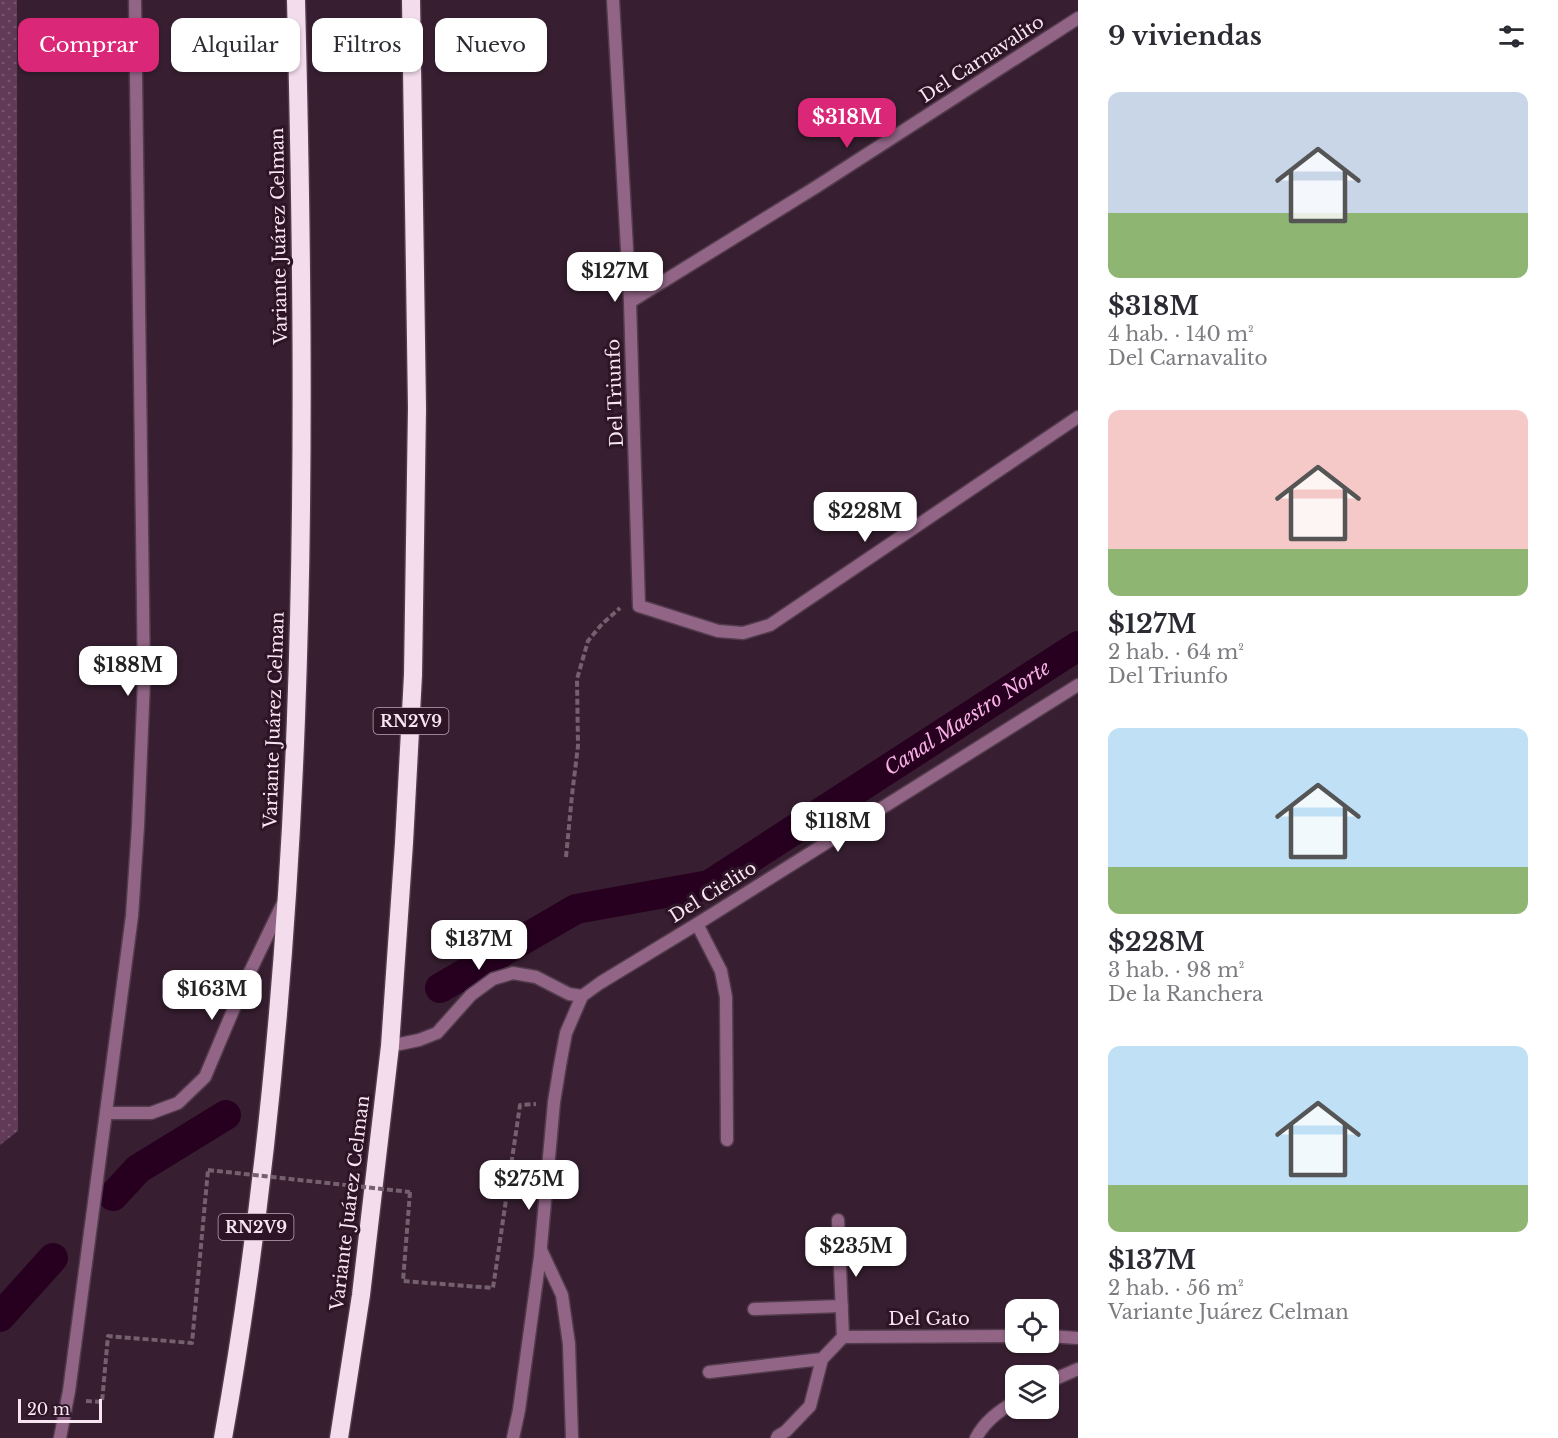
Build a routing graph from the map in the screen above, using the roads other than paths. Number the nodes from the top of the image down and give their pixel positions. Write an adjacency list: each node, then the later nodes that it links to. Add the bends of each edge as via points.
1 (135, 0): 13 (street, via 144,680 132,916)
2 (296, 0): 9 (highway, Variante Juárez Celman / RN2V9, via 302,300 301,510)
3 (411, 0): 12 (highway, Variante Juárez Celman / RN2V9, via 417,408 415,592 408,776)
4 (613, 0): 6 (street, Del Triunfo)
5 (1078, 18): 6 (street, Del Carnavalito, via 816,188)
6 (630, 302): 7 (street, Del Triunfo, via 639,606 718,631 743,633 770,625)
7 (1078, 417)
8 (1078, 685): 10 (street, Del Cielito)
9 (287, 894): 13 (street, via 205,1077 178,1103 151,1113); 29 (highway, Variante Juárez Celman / RN2V9, via 260,1198)
10 (697, 924): 11 (street, Del Cielito); 14 (street, via 721,971 726,997)
11 (582, 996): 12 (street, via 569,994 536,977 513,973 493,979 471,995 437,1033); 16 (street, via 566,1033 554,1102)
12 (390, 1046): 30 (highway, Variante Juárez Celman / RN2V9, via 364,1271)
13 (106, 1113): 28 (street)
14 (727, 1140)
15 (838, 1220): 17 (street)
16 (541, 1250): 31 (street); 32 (street, via 562,1295 569,1344)
17 (842, 1306): 18 (street); 20 (street)
18 (754, 1310)
19 (1005, 1336): 20 (street, Del Gato)
20 (843, 1337): 23 (street)
21 (1059, 1337): 22 (street)
22 (1078, 1338)
23 (822, 1359): 25 (street); 33 (street, via 810,1406)
24 (1078, 1369): 26 (street)
25 (709, 1372)
26 (1059, 1377)
27 (1005, 1407): 34 (street, via 981,1428)
28 (60, 1438)
29 (223, 1438)
30 (339, 1438)
31 (513, 1438)
32 (572, 1438)
33 (777, 1438)
34 (976, 1438)

